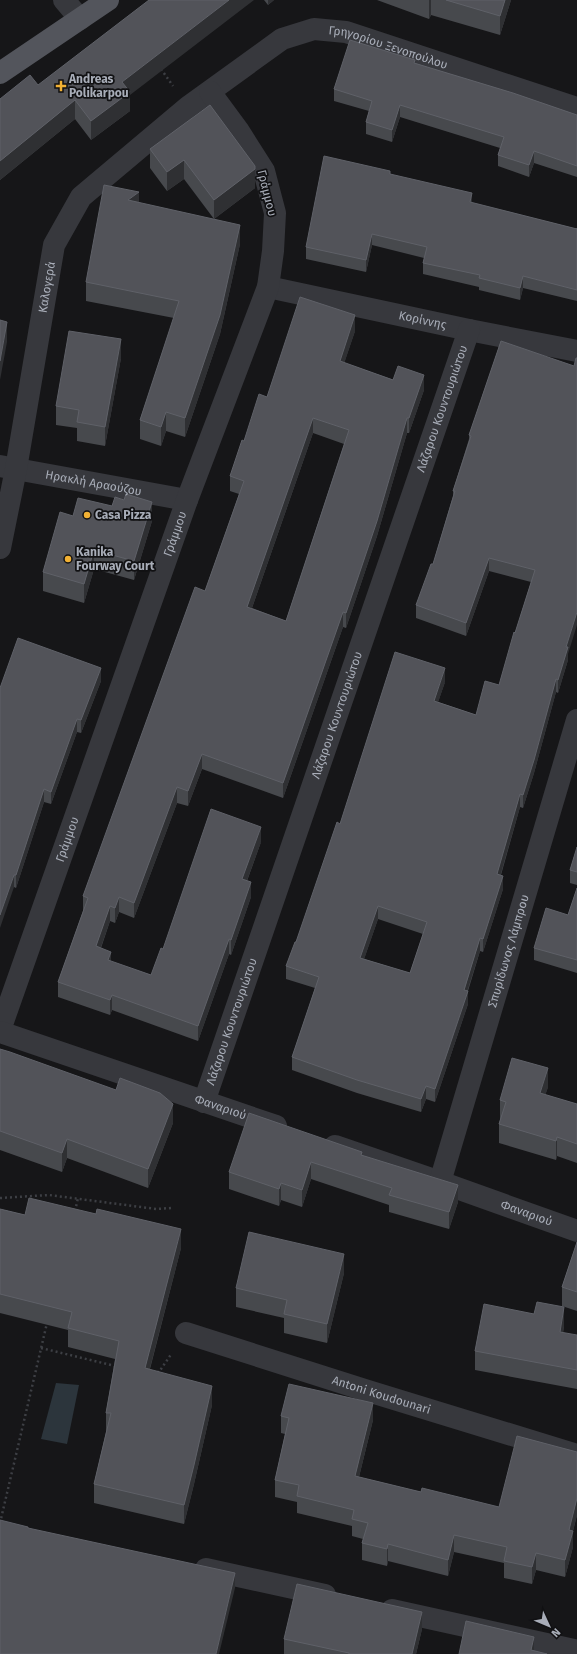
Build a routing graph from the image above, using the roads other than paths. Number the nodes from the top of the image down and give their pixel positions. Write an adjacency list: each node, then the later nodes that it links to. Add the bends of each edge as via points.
1 (64, 0): 3 (street)
2 (108, 0): 3 (main road)
3 (80, 19): 4 (main road)
4 (0, 73)
5 (210, 92): 6 (street, Γρηγορίου Ξενοπούλου, via 282,39 314,29 346,32); 7 (street, Γράμμου, via 264,171 275,213 274,251); 10 (street, Καλογερά, via 188,107 81,197 54,245)
6 (577, 108)
7 (268, 287): 8 (street, Κορίννης); 11 (street, Γράμμου)
8 (469, 330): 9 (street, Κορίννης); 15 (street, Λάζαρου Κουντουριώτου)
9 (577, 351)
10 (8, 468): 11 (street, Ηρακλή Αραούζου); 12 (street, Καλογερά)
11 (187, 500): 14 (street, Γράμμου)
12 (0, 548)
13 (577, 720): 18 (street, Σπυρίδωνος Λάμπρου)
14 (0, 1031): 15 (street, Φαναριού)
15 (204, 1102): 16 (street, Φαναριού)
16 (293, 1132)
17 (315, 1139): 18 (street, Φαναριού)
18 (440, 1182): 19 (street, Φαναριού)
19 (577, 1231)
20 (186, 1333): 21 (street, Antoni Koudounari)
21 (577, 1455)
22 (186, 1564): 23 (street)
23 (341, 1598)
24 (372, 1605): 25 (street)
25 (575, 1648)

